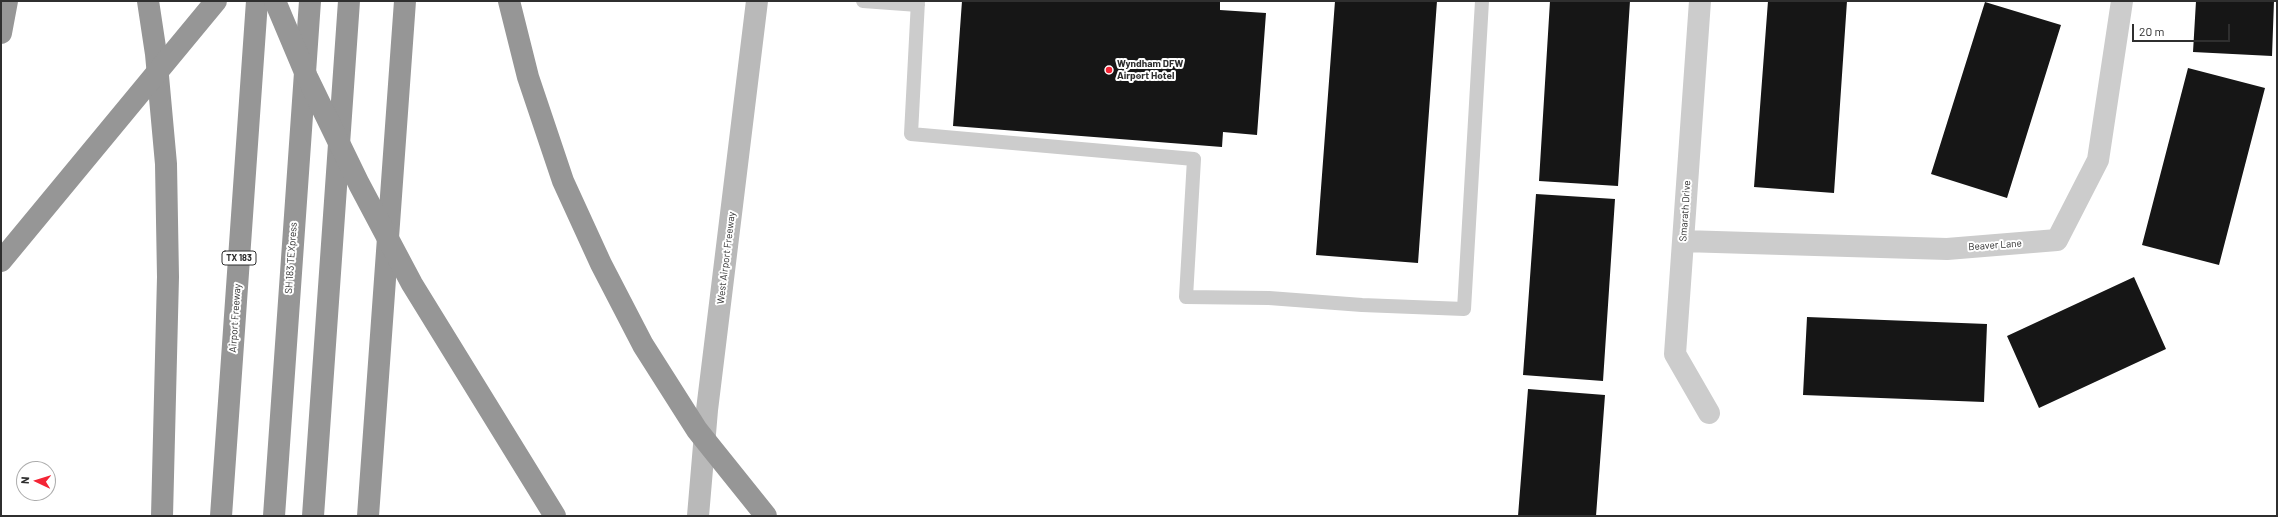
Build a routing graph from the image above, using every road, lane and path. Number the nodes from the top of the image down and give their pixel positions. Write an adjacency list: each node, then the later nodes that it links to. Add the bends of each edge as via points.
1 (7, 1): 16 (highway)
2 (148, 1): 20 (highway, via 156,54 166,164 168,277)
3 (216, 1): 18 (highway, bridge)
4 (257, 1): 21 (highway, Airport Freeway / TX 183)
5 (276, 1): 25 (highway, bridge, via 307,78 412,284)
6 (310, 1): 22 (highway, SH 183 TEXpress)
7 (349, 1): 23 (highway)
8 (405, 1): 24 (highway)
9 (509, 1): 27 (highway, bridge, via 528,77 561,173 601,264 643,345 697,430)
10 (757, 1): 26 (main road, West Airport Freeway, via 707,410)
11 (863, 1): 15 (lane)
12 (1482, 1): 15 (lane, via 1464,309 1269,298 1186,297 1194,159 911,134)
13 (1700, 1): 17 (street, Smarath Drive)
14 (2122, 1): 17 (street, Beaver Lane, via 2098,160 2057,240 1947,249)
15 (918, 3)
16 (1, 34)
17 (1683, 241): 19 (street, Smarath Drive, via 1675,354)
18 (1, 261)
19 (1709, 413)
20 (162, 516)
21 (221, 516)
22 (274, 516)
23 (313, 516)
24 (368, 516)
25 (555, 516)
26 (698, 516)
27 (766, 516)

